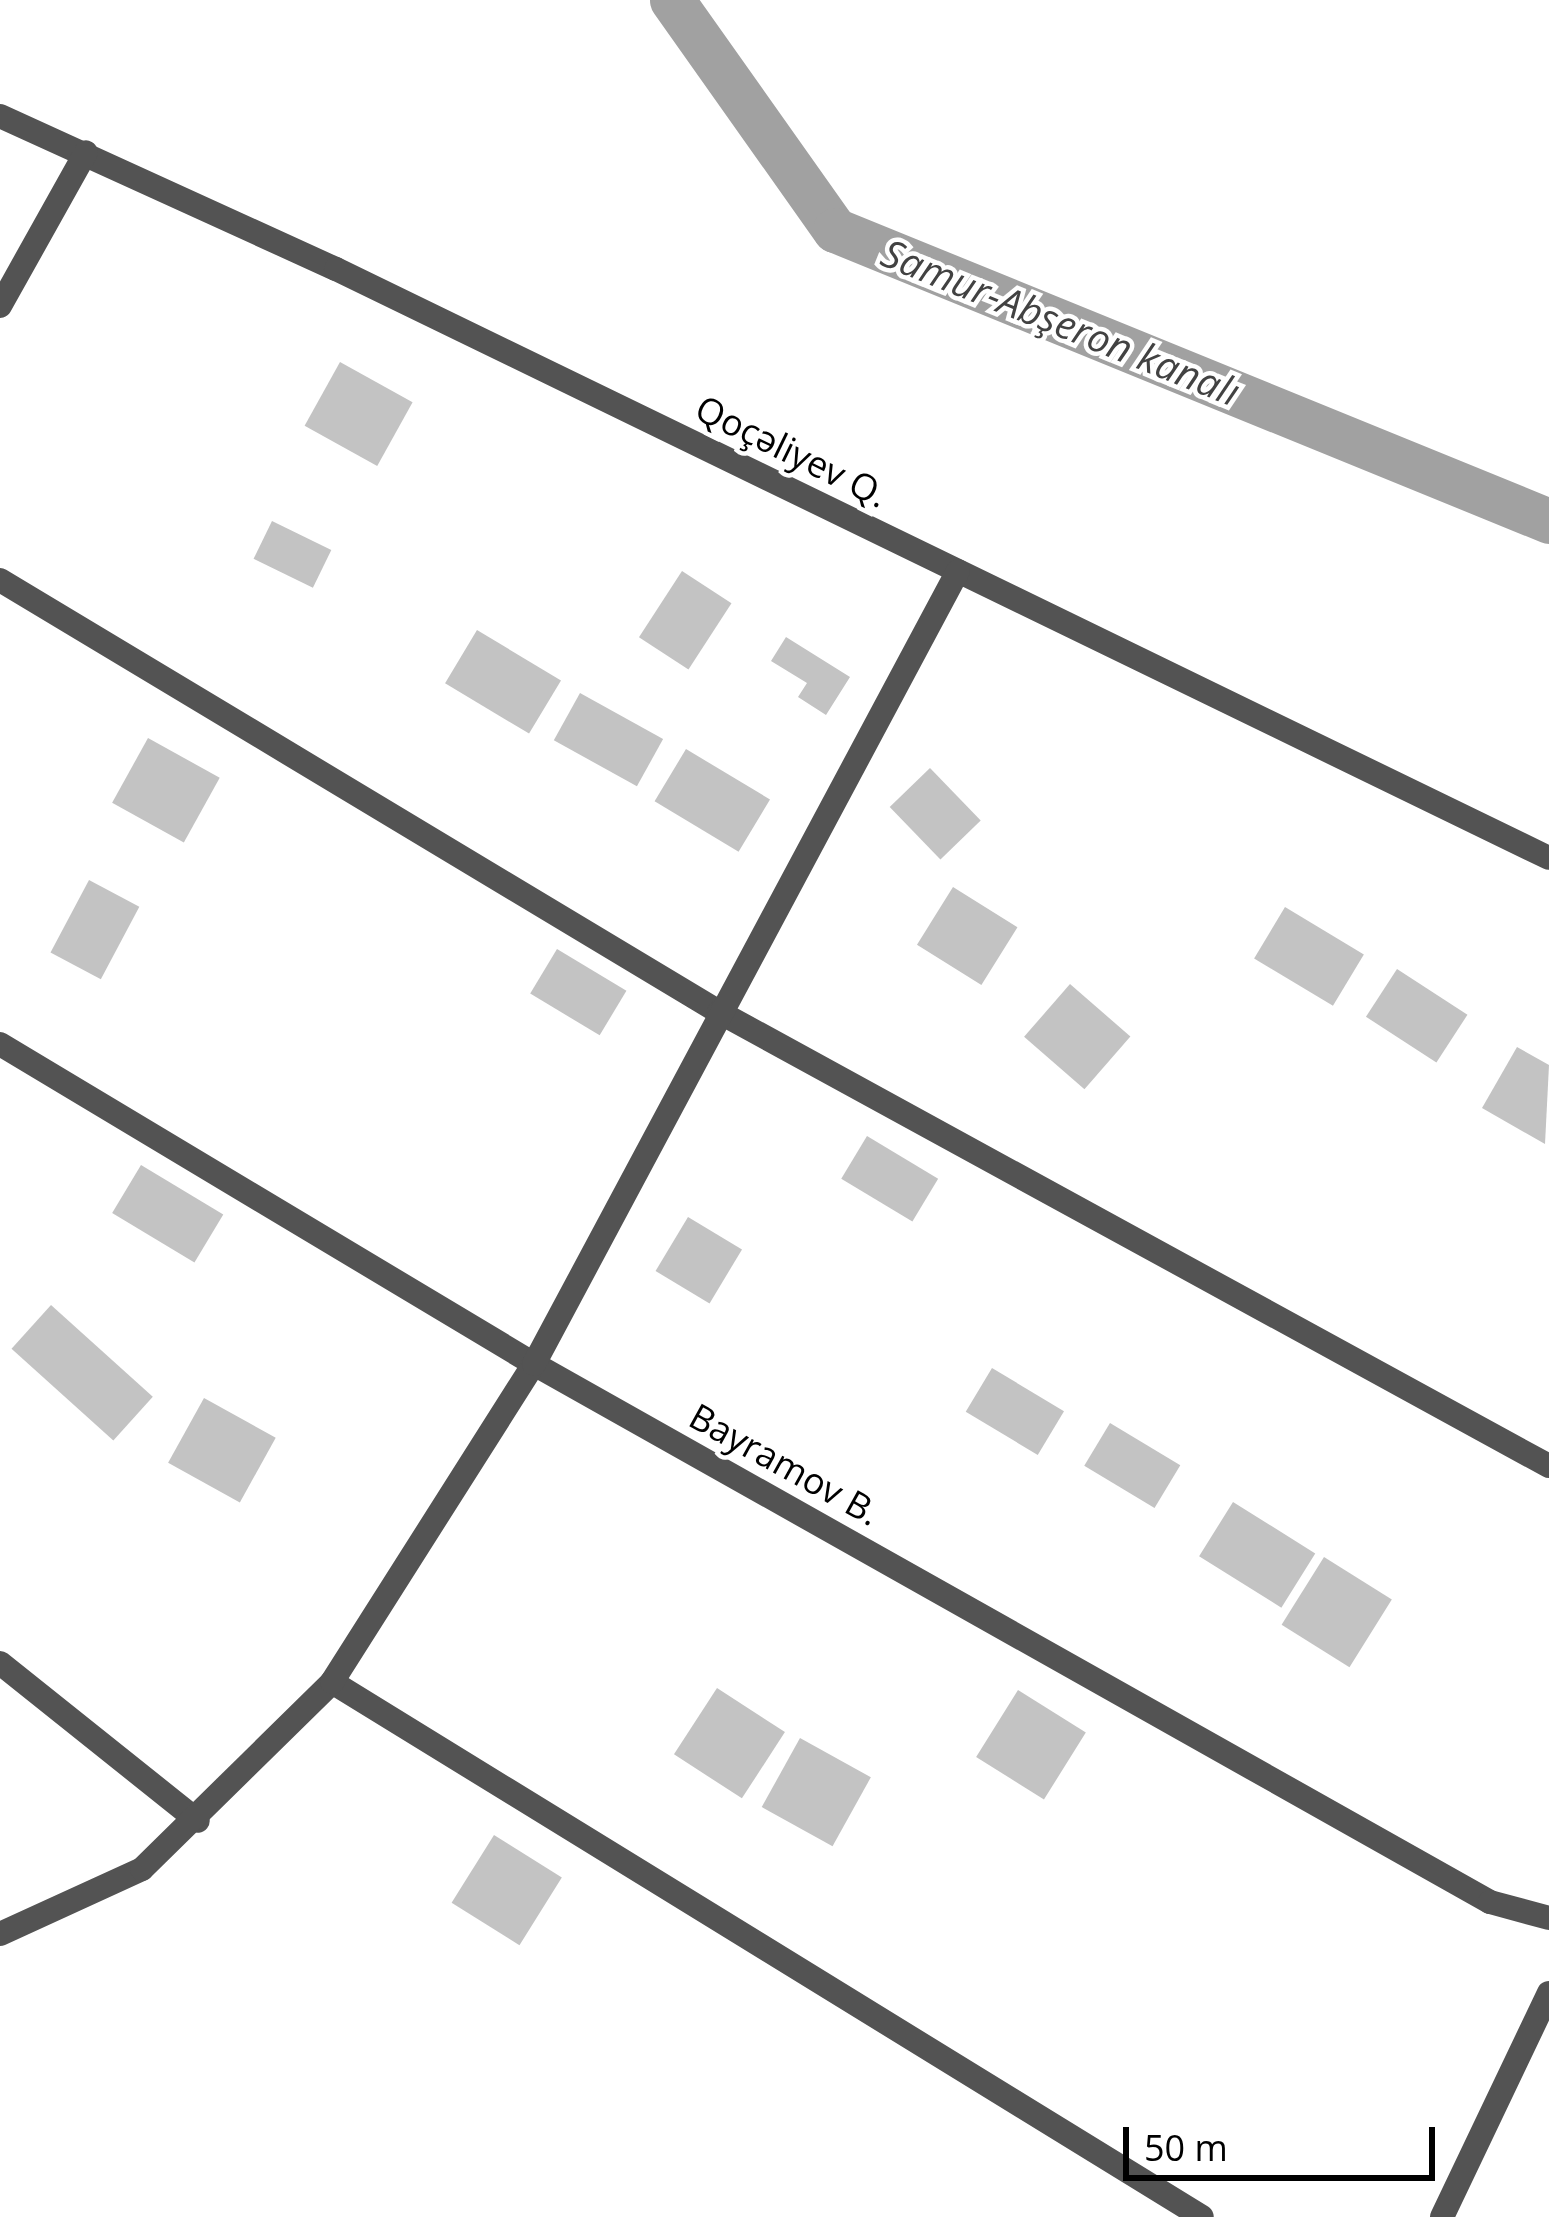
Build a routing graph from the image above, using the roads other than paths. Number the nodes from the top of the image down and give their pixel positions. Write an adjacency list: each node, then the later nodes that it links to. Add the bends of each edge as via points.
1 (0, 116): 2 (street, Qoçəliyev Q.)
2 (86, 152): 3 (street); 4 (street, Qoçəliyev Q.)
3 (0, 306)
4 (958, 572): 6 (street, Qoçəliyev Q.); 7 (street)
5 (0, 580): 7 (street)
6 (1549, 859)
7 (719, 1012): 9 (street); 10 (street)
8 (0, 1045): 9 (street, Bayramov B.)
9 (534, 1364): 12 (street); 14 (street, Bayramov B., via 1490,1902)
10 (1549, 1466)
11 (0, 1663): 13 (street)
12 (332, 1682): 13 (street); 17 (street)
13 (198, 1821): 15 (street, via 142,1869)
14 (1549, 1918)
15 (0, 1934)
16 (1549, 1993): 18 (street)
17 (1202, 2217)
18 (1442, 2217)

